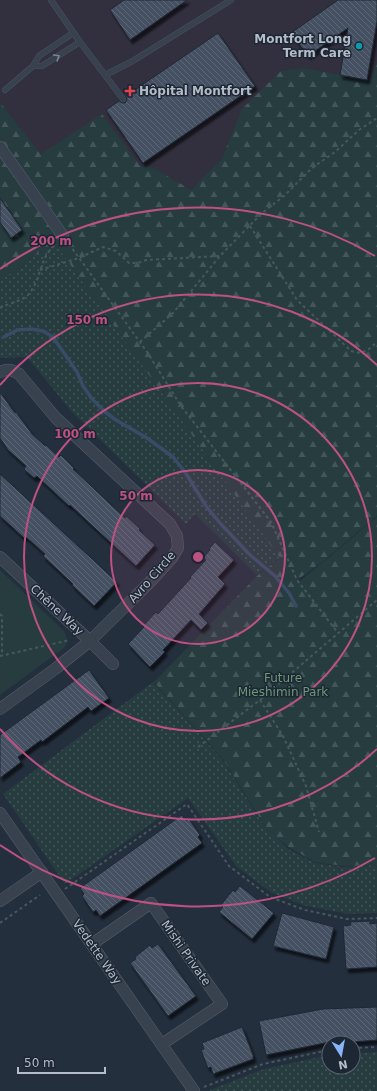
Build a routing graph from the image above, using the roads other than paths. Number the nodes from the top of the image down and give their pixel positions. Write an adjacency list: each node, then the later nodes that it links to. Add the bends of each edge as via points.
1 (51, 0): 3 (lane)
2 (231, 0): 6 (lane, via 131,62)
3 (73, 33): 4 (lane); 5 (lane, via 39,56)
4 (80, 42): 5 (lane, one-way to 4, via 42,66); 6 (lane)
5 (33, 66): 7 (lane)
6 (105, 75): 8 (lane)
7 (5, 90)
8 (123, 99)
9 (0, 147): 10 (street)
10 (64, 237)
11 (0, 372): 13 (street, Avro Circle, via 5,370 19,374 56,418 170,524 177,536 178,548 172,558)
12 (0, 557): 13 (street, Chêne Way)
13 (90, 641): 14 (street, Chêne Way); 15 (street, Avro Circle)
14 (113, 664)
15 (0, 709)
16 (0, 813): 17 (street, Vedette Way)
17 (42, 872): 18 (street); 19 (street, Vedette Way)
18 (0, 901)
19 (92, 944): 20 (street, Vedette Way); 20 (street, Mishi Private, via 151,903 222,1004)
20 (162, 1044): 21 (street, Vedette Way)
21 (198, 1089)

